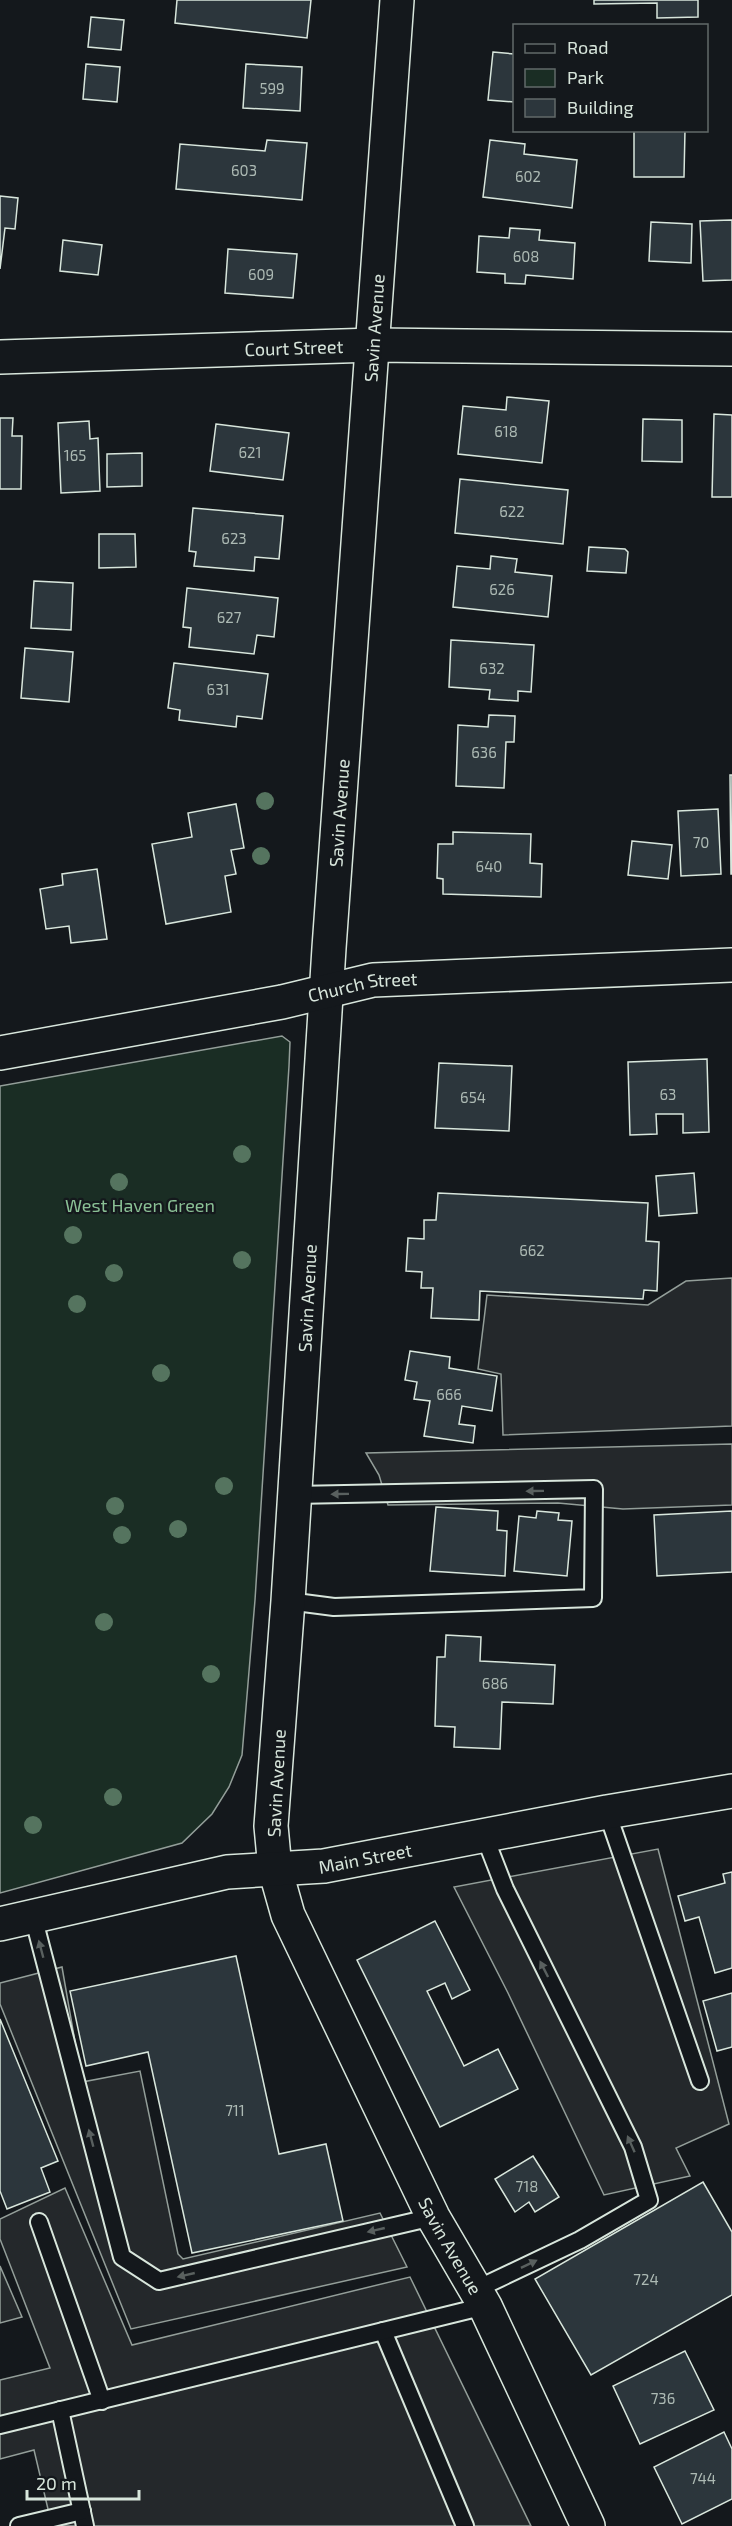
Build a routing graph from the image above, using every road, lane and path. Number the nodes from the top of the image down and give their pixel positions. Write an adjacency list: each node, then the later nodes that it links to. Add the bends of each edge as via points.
1 (397, 0): 2 (street, Savin Avenue)
2 (374, 345): 3 (street, Court Street); 4 (street, Court Street); 6 (street, Savin Avenue)
3 (732, 349)
4 (0, 357)
5 (732, 965): 6 (street, Church Street, via 373,980)
6 (326, 992): 7 (street, Church Street); 8 (street, Savin Avenue)
7 (0, 1053)
8 (294, 1495): 9 (street, Savin Avenue); 9 (lane, one-way to 8, via 334,1607 593,1598 594,1490)
9 (288, 1601): 13 (street, Savin Avenue, via 271,1826)
10 (732, 1791): 11 (street, Main Street)
11 (607, 1812): 12 (street, Main Street); 16 (lane)
12 (484, 1835): 13 (street, Main Street, via 324,1866); 19 (lane, one-way to 12, via 649,2200 633,2147 510,1900)
13 (275, 1869): 14 (street, Main Street, via 227,1872); 17 (street, Savin Avenue, via 288,1916)
14 (33, 1916): 15 (street, Main Street); 17 (lane, one-way to 14, via 159,2281 123,2257)
15 (0, 1924)
16 (700, 2081)
17 (433, 2217): 19 (street, Savin Avenue)
18 (39, 2222): 21 (lane)
19 (481, 2298): 20 (lane); 27 (street, Savin Avenue)
20 (383, 2331): 21 (lane); 26 (lane)
21 (102, 2401): 22 (lane)
22 (60, 2410): 23 (lane); 24 (lane)
23 (0, 2425)
24 (84, 2519): 25 (lane)
25 (19, 2526)
26 (465, 2526)
27 (588, 2526)

